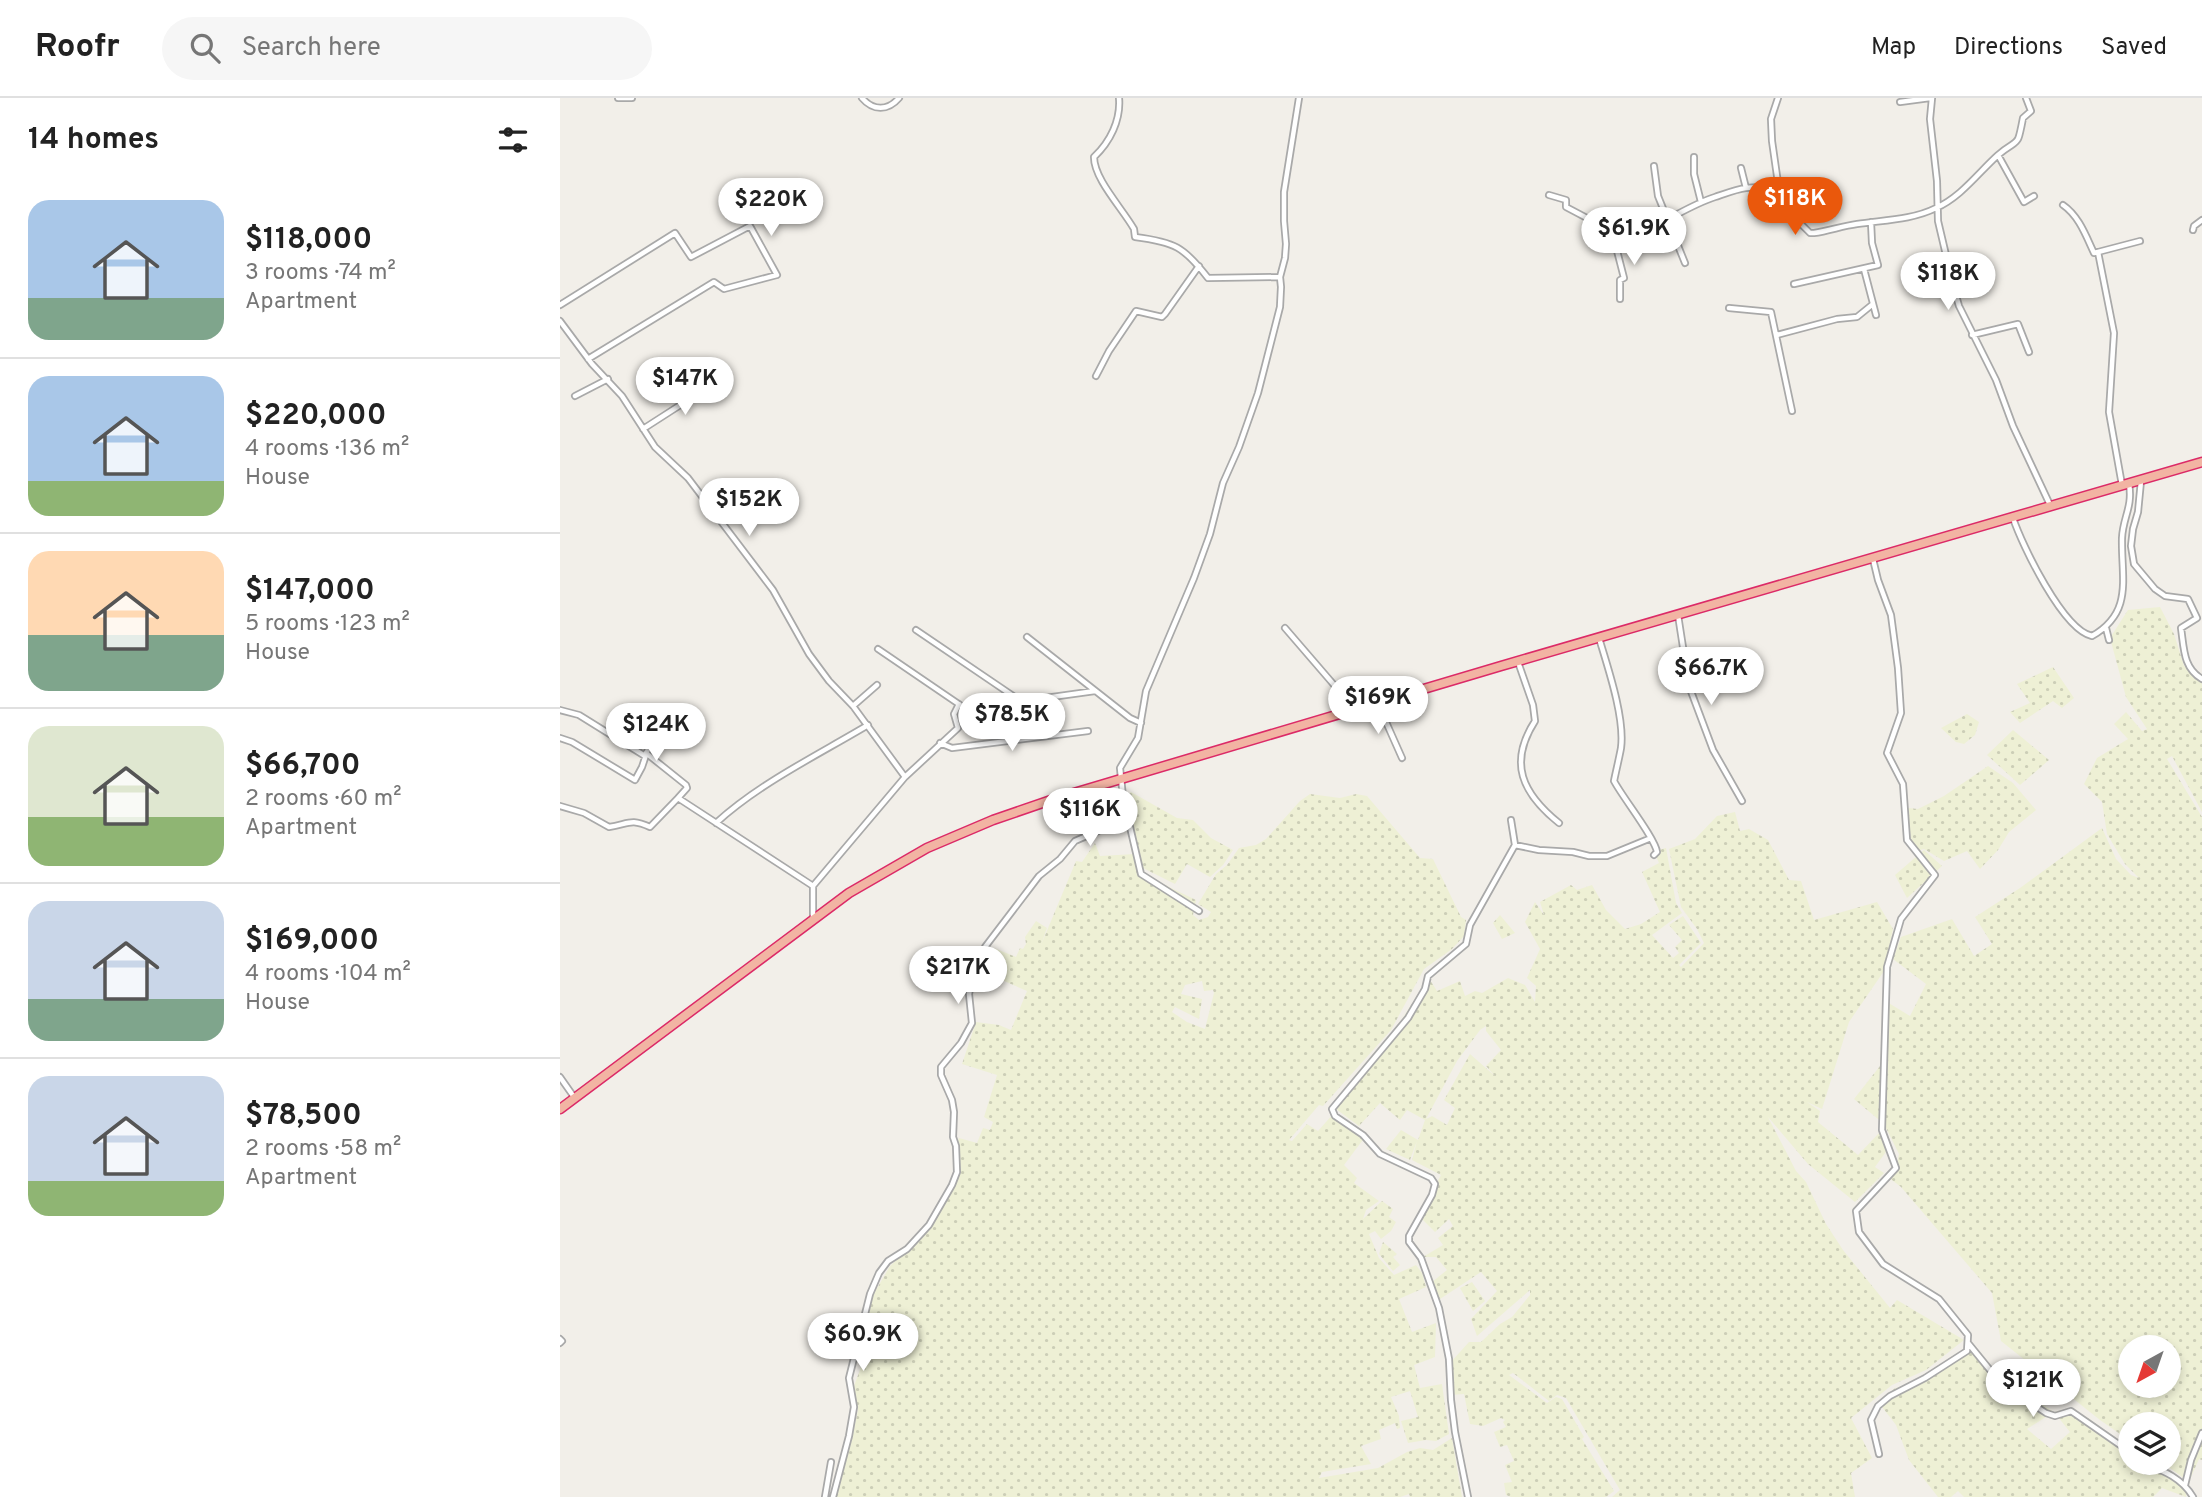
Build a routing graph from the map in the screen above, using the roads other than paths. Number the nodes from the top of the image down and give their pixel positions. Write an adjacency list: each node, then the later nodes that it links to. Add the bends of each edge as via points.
1 (618, 98): 2 (street)
2 (632, 98)
3 (863, 98): 4 (street, via 879,108 891,106)
4 (899, 98)
5 (1119, 98): 30 (street, via 1114,129 1094,157 1099,177 1125,212 1135,237 1179,248)
6 (1299, 98): 32 (street, via 1284,192 1286,244)
7 (1778, 98): 15 (street, via 1771,135)
8 (1931, 98): 10 (street); 21 (street)
9 (2026, 98): 11 (street, via 2031,111 2023,118 2019,139)
10 (1900, 102)
11 (1998, 155): 18 (street, via 2024,202); 21 (street)
12 (1694, 157): 19 (street)
13 (1654, 166): 22 (street)
14 (1741, 168): 16 (street)
15 (1779, 184): 16 (street); 24 (street, via 1796,219 1810,233)
16 (1746, 188): 19 (street)
17 (1549, 195): 26 (street, via 1566,200 1566,207 1602,226 1602,237)
18 (2034, 196)
19 (1701, 202): 22 (street)
20 (2063, 205): 28 (street, via 2081,225 2094,253)
21 (1937, 208): 24 (street); 41 (street, via 1954,289)
22 (1666, 219): 26 (street, via 1632,237); 29 (street)
23 (2202, 220): 25 (street)
24 (1871, 222): 31 (street, via 1878,265)
25 (2193, 230)
26 (1614, 239): 34 (street, via 1624,278 1620,280)
27 (2140, 241): 28 (street)
28 (2098, 252): 52 (street, via 2114,333 2109,412)
29 (1685, 263)
30 (1199, 267): 32 (street, via 1208,278); 44 (street, via 1161,317 1136,311)
31 (1864, 268): 33 (street); 35 (street)
32 (1280, 276): 74 (street, via 1280,307 1258,393 1223,483 1194,578 1146,691)
33 (1794, 284)
34 (1620, 299)
35 (1873, 304): 38 (street); 40 (street, via 1857,317)
36 (560, 305): 43 (street, via 675,233 691,257 750,226 777,275 724,289 714,282)
37 (1729, 308): 40 (street, via 1770,310)
38 (1876, 315)
39 (560, 321): 43 (street)
40 (1777, 335): 48 (street)
41 (1972, 335): 42 (street, via 2018,324); 53 (street)
42 (2029, 352)
43 (588, 359): 45 (street)
44 (1096, 376)
45 (608, 379): 47 (street); 49 (street)
46 (713, 384): 49 (street)
47 (575, 396)
48 (1792, 411)
49 (643, 429): 71 (street, via 688,478 766,580 808,654)
50 (2202, 462): 51 (highway)
51 (2141, 481): 52 (highway); 65 (street, via 2131,546 2134,564 2165,596 2188,599 2197,618 2181,628 2185,655 2191,673)
52 (2125, 485): 53 (highway); 58 (street, via 2131,499 2122,538 2123,598)
53 (2050, 507): 54 (highway)
54 (2013, 518): 55 (highway); 58 (street, via 2037,572 2075,625 2092,636)
55 (1873, 558): 56 (highway); 100 (street, via 1891,615 1898,668 1901,713 1887,753 1903,784 1907,840 1936,875 1901,919 1887,967 1882,1130 1896,1168 1856,1211 1858,1232 1883,1264 1939,1299 1968,1335)
56 (1678, 614): 61 (highway); 86 (street, via 1689,686 1713,750)
57 (1285, 628): 73 (street, via 1341,693)
58 (2106, 628): 62 (street)
59 (916, 630): 68 (street)
60 (1027, 637): 67 (street)
61 (1599, 637): 64 (highway); 91 (street, via 1620,732 1614,781)
62 (2109, 639)
63 (878, 649): 70 (street)
64 (1518, 661): 69 (highway); 90 (street, via 1535,721 1524,737 1521,773 1534,799)
65 (2202, 680)
66 (877, 685): 71 (street)
67 (1095, 691): 68 (street); 74 (street)
68 (1024, 702): 70 (street, via 967,709)
69 (1377, 703): 73 (highway); 81 (street)
70 (959, 704): 79 (street, via 954,714 958,728)
71 (853, 706): 75 (street)
72 (560, 710): 80 (street, via 579,715)
73 (1346, 712): 83 (highway)
74 (1141, 723): 83 (street, via 1138,738 1121,764)
75 (868, 725): 82 (street); 89 (street, via 765,786)
76 (1088, 731): 79 (street, via 952,748)
77 (653, 734): 80 (street)
78 (560, 738): 80 (street, via 635,780)
79 (940, 743): 82 (street)
80 (645, 755): 85 (street, via 686,785)
81 (1402, 758)
82 (905, 777): 94 (street)
83 (1122, 780): 84 (street); 96 (highway, via 993,820 927,848)
84 (1123, 797): 95 (street, via 1142,874); 108 (street, via 1114,801 1098,831 1075,841 1039,876 985,947 973,974 969,994 972,1023 941,1067 954,1112 957,1172 929,1225 907,1249 888,1261 870,1294 849,1378 853,1408)
85 (678, 798): 87 (street, via 650,827 633,821 609,827); 89 (street)
86 (1742, 801)
87 (560, 806)
88 (1511, 820): 92 (street)
89 (715, 823): 94 (street)
90 (1559, 823)
91 (1651, 838): 92 (street, via 1607,856); 93 (street, via 1657,847)
92 (1514, 845): 109 (street, via 1470,925 1466,944 1428,976 1408,1018 1332,1110 1380,1154 1435,1184 1409,1242 1421,1258 1439,1308)
93 (1654, 855)
94 (813, 886): 96 (street)
95 (1199, 911)
96 (813, 918): 98 (highway)
97 (560, 1077): 98 (street)
98 (575, 1098): 99 (highway)
99 (560, 1109)
100 (1968, 1342): 102 (street, via 2010,1389 2046,1413 2071,1412); 103 (street, via 1967,1351 1878,1406 1871,1420)
101 (2202, 1433): 106 (street)
102 (2118, 1444)
103 (1879, 1454)
104 (831, 1462): 107 (street)
105 (2170, 1475): 106 (street)
106 (2185, 1485): 110 (street)
107 (825, 1497)
108 (833, 1497)
109 (1468, 1497)
110 (2193, 1497)

